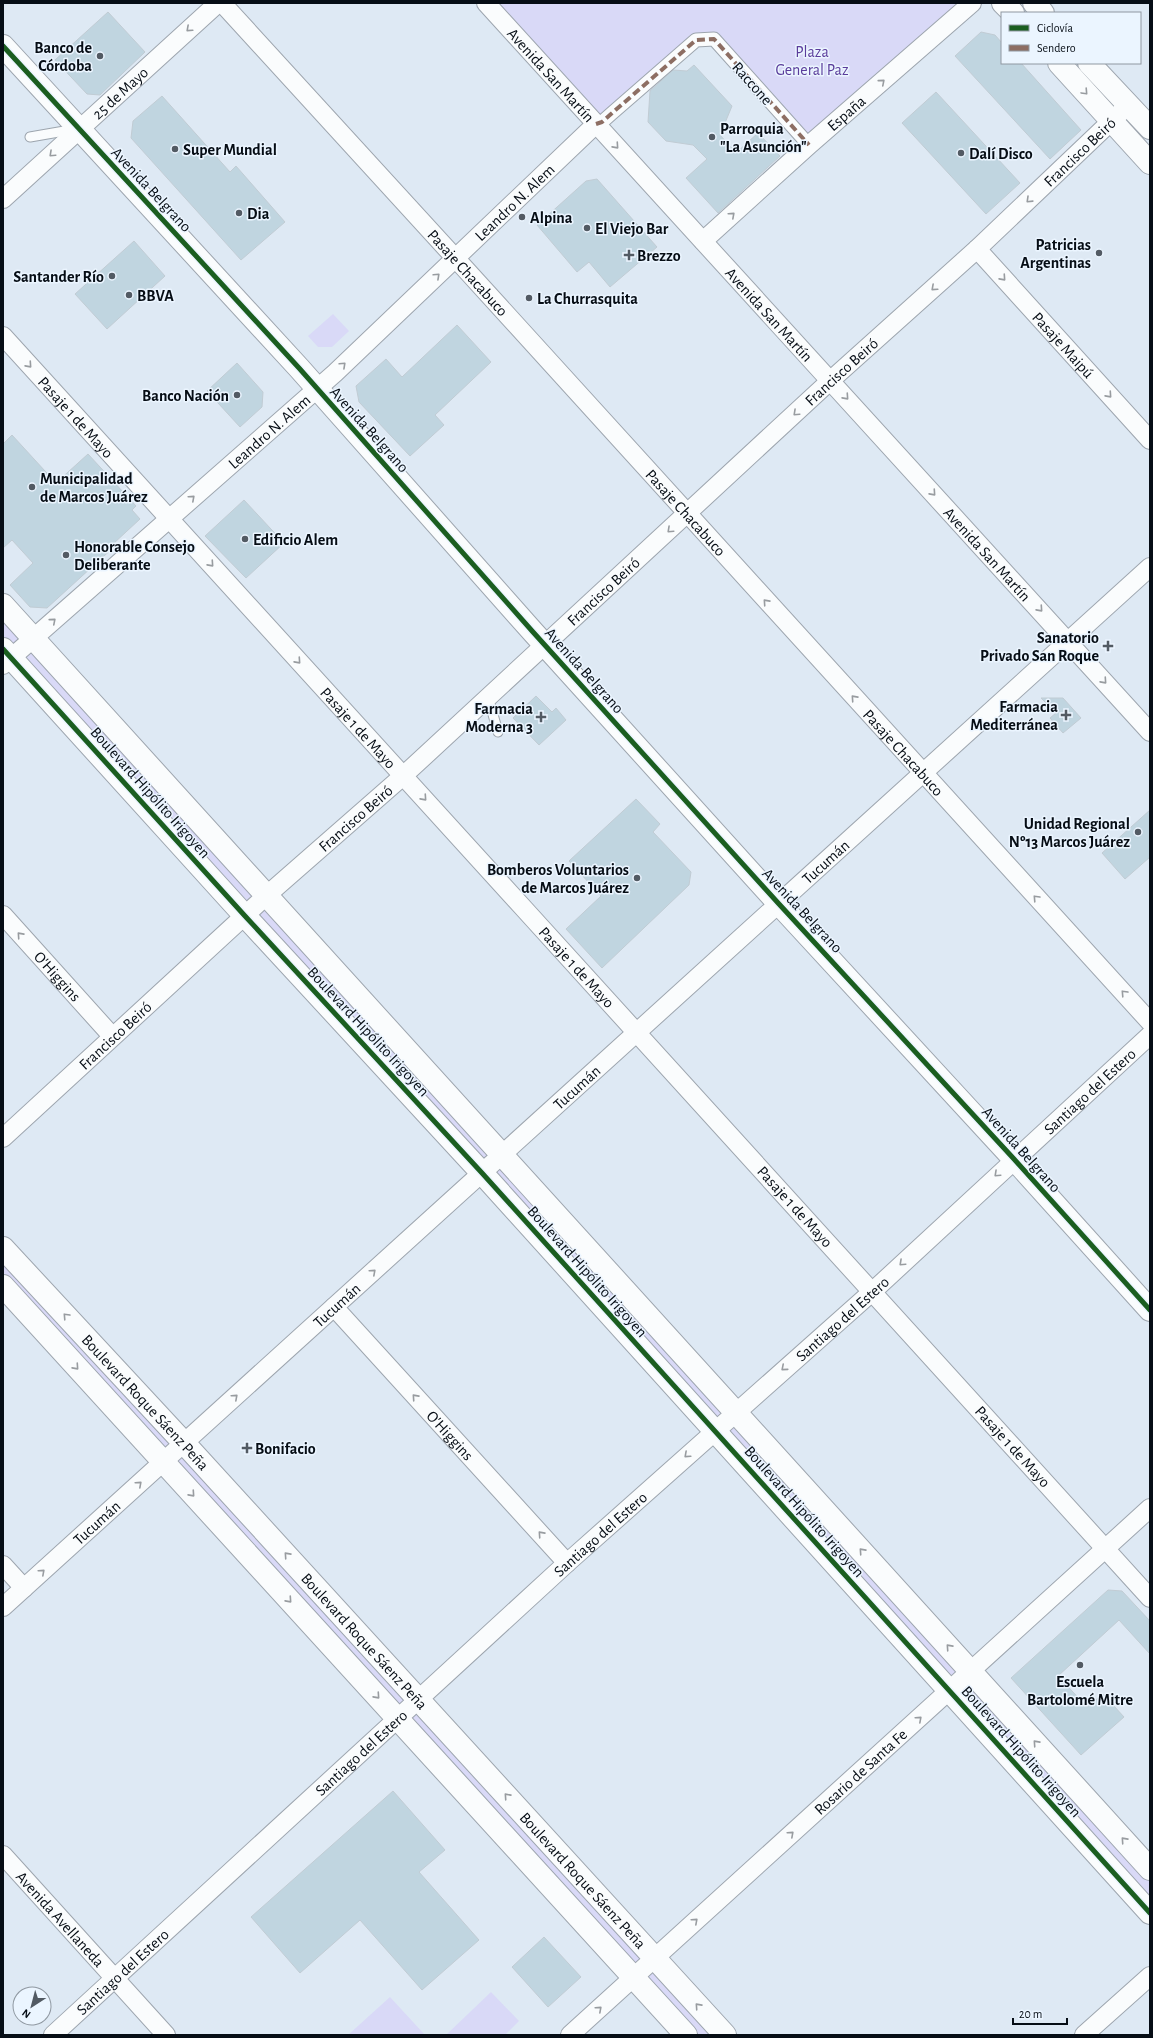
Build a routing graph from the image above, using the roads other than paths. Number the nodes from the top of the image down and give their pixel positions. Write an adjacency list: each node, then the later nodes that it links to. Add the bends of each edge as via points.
1 (218, 3): 16 (street, 25 de Mayo, one-way to 16)
2 (222, 3): 23 (street, Pasaje Chacabuco)
3 (486, 3): 14 (street, Avenida San Martín)
4 (972, 3): 18 (street, España, one-way to 4)
5 (1003, 3): 7 (street)
6 (1034, 3): 8 (street)
7 (1012, 12)
8 (1042, 12)
9 (3, 46): 16 (street, Avenida Belgrano)
10 (1060, 64): 13 (street, one-way to 13)
11 (1090, 64): 12 (street)
12 (1128, 105): 13 (street, Francisco Beiró); 15 (street)
13 (1112, 120): 19 (street); 22 (street, Francisco Beiró, one-way to 22)
14 (596, 124): 18 (street, Raccone, via 602,122 696,40 714,38); 21 (street, Avenida San Martín, one-way to 21); 23 (street, Leandro N. Alem)
15 (1150, 128)
16 (79, 129): 17 (lane); 20 (street, 25 de Mayo, one-way to 20); 26 (street, Avenida Belgrano)
17 (30, 137)
18 (809, 145): 21 (street, España, one-way to 18)
19 (1150, 163)
20 (3, 199)
21 (703, 241): 25 (street, Avenida San Martín)
22 (977, 249): 25 (street, Francisco Beiró, one-way to 25); 27 (street, Pasaje Maipú, one-way to 27)
23 (456, 258): 26 (street, Leandro N. Alem, one-way to 23); 28 (street, Pasaje Chacabuco)
24 (3, 336): 29 (street, Pasaje 1 de Mayo, one-way to 29)
25 (831, 380): 28 (street, Francisco Beiró, one-way to 28); 33 (street, Avenida San Martín, one-way to 33)
26 (316, 388): 29 (street, Leandro N. Alem, one-way to 26); 34 (street, Avenida Belgrano)
27 (1150, 440)
28 (687, 514): 34 (street, Francisco Beiró, one-way to 34); 39 (street, Pasaje Chacabuco, one-way to 28)
29 (169, 519): 32 (street, Leandro N. Alem, one-way to 29); 40 (street, Pasaje 1 de Mayo, one-way to 40)
30 (1150, 567): 33 (street, Tucumán)
31 (3, 605): 32 (street, Boulevard Hipólito Irigoyen)
32 (33, 638): 35 (street, Leandro N. Alem); 41 (street, Boulevard Hipólito Irigoyen)
33 (1069, 641): 38 (street, Avenida San Martín, one-way to 38); 39 (street, Tucumán)
34 (545, 645): 36 (street, Francisco Beiró); 42 (street, Avenida Belgrano)
35 (6, 657): 44 (street, Boulevard Hipólito Irigoyen)
36 (488, 697): 37 (lane); 40 (street, Francisco Beiró)
37 (498, 732)
38 (1150, 732)
39 (922, 774): 42 (street, Tucumán); 45 (street, Pasaje Chacabuco, one-way to 39)
40 (403, 776): 41 (street, Francisco Beiró); 46 (street, Pasaje 1 de Mayo, one-way to 46)
41 (266, 896): 44 (street, Francisco Beiró); 50 (street, Boulevard Hipólito Irigoyen)
42 (779, 904): 46 (street, Tucumán); 51 (street, Avenida Belgrano)
43 (3, 915): 48 (street, O'Higgins, one-way to 43)
44 (245, 916): 48 (street, Francisco Beiró); 52 (street, Boulevard Hipólito Irigoyen)
45 (1150, 1022)
46 (636, 1033): 50 (street, Tucumán); 55 (street, Pasaje 1 de Mayo)
47 (1150, 1035): 51 (street, Santiago del Estero)
48 (112, 1036): 49 (street, Francisco Beiró)
49 (3, 1138)
50 (502, 1155): 52 (street, Tucumán); 58 (street, Boulevard Hipólito Irigoyen)
51 (1014, 1159): 55 (street, Santiago del Estero, one-way to 55); 57 (street, Avenida Belgrano)
52 (482, 1173): 56 (street, Tucumán, one-way to 52); 59 (street, Boulevard Hipólito Irigoyen)
53 (3, 1248): 60 (street, Boulevard Roque Sáenz Peña, one-way to 53)
54 (3, 1286): 61 (street, Boulevard Roque Sáenz Peña, one-way to 61)
55 (873, 1291): 58 (street, Santiago del Estero, one-way to 58); 63 (street, Pasaje 1 de Mayo)
56 (334, 1308): 60 (street, Tucumán, one-way to 56); 64 (street, O'Higgins, one-way to 56)
57 (1150, 1310)
58 (735, 1412): 59 (street, Santiago del Estero); 69 (street, Boulevard Hipólito Irigoyen, one-way to 58)
59 (714, 1430): 64 (street, Santiago del Estero, one-way to 64); 70 (street, Boulevard Hipólito Irigoyen)
60 (184, 1443): 61 (street, Tucumán); 71 (street, Boulevard Roque Sáenz Peña, one-way to 60)
61 (163, 1462): 66 (street, Tucumán, one-way to 61); 72 (street, Boulevard Roque Sáenz Peña, one-way to 72)
62 (1150, 1508): 63 (street, Rosario de Santa Fe)
63 (1106, 1549): 67 (street, Pasaje 1 de Mayo); 69 (street, Rosario de Santa Fe)
64 (567, 1563): 71 (street, Santiago del Estero)
65 (3, 1565): 66 (street)
66 (24, 1588): 68 (street, Tucumán)
67 (1150, 1598)
68 (3, 1607)
69 (971, 1671): 70 (street, Rosario de Santa Fe); 74 (street, Boulevard Hipólito Irigoyen, one-way to 69)
70 (950, 1690): 75 (street, Boulevard Hipólito Irigoyen); 76 (street, Rosario de Santa Fe, one-way to 70)
71 (419, 1699): 72 (street, Santiago del Estero); 76 (street, Boulevard Roque Sáenz Peña, one-way to 71)
72 (398, 1719): 78 (street, Santiago del Estero); 79 (street, Boulevard Roque Sáenz Peña)
73 (3, 1855): 78 (street, Avenida Avellaneda)
74 (1150, 1868)
75 (1150, 1913)
76 (654, 1958): 79 (street, Rosario de Santa Fe); 84 (street, Boulevard Roque Sáenz Peña, one-way to 76)
77 (1150, 1976): 85 (street)
78 (115, 1977): 80 (street, Santiago del Estero); 81 (street, Avenida Avellaneda)
79 (634, 1977): 82 (street, Rosario de Santa Fe, one-way to 79); 83 (street, Boulevard Roque Sáenz Peña)
80 (53, 2035)
81 (166, 2035)
82 (570, 2035)
83 (686, 2035)
84 (725, 2035)
85 (1084, 2035)

